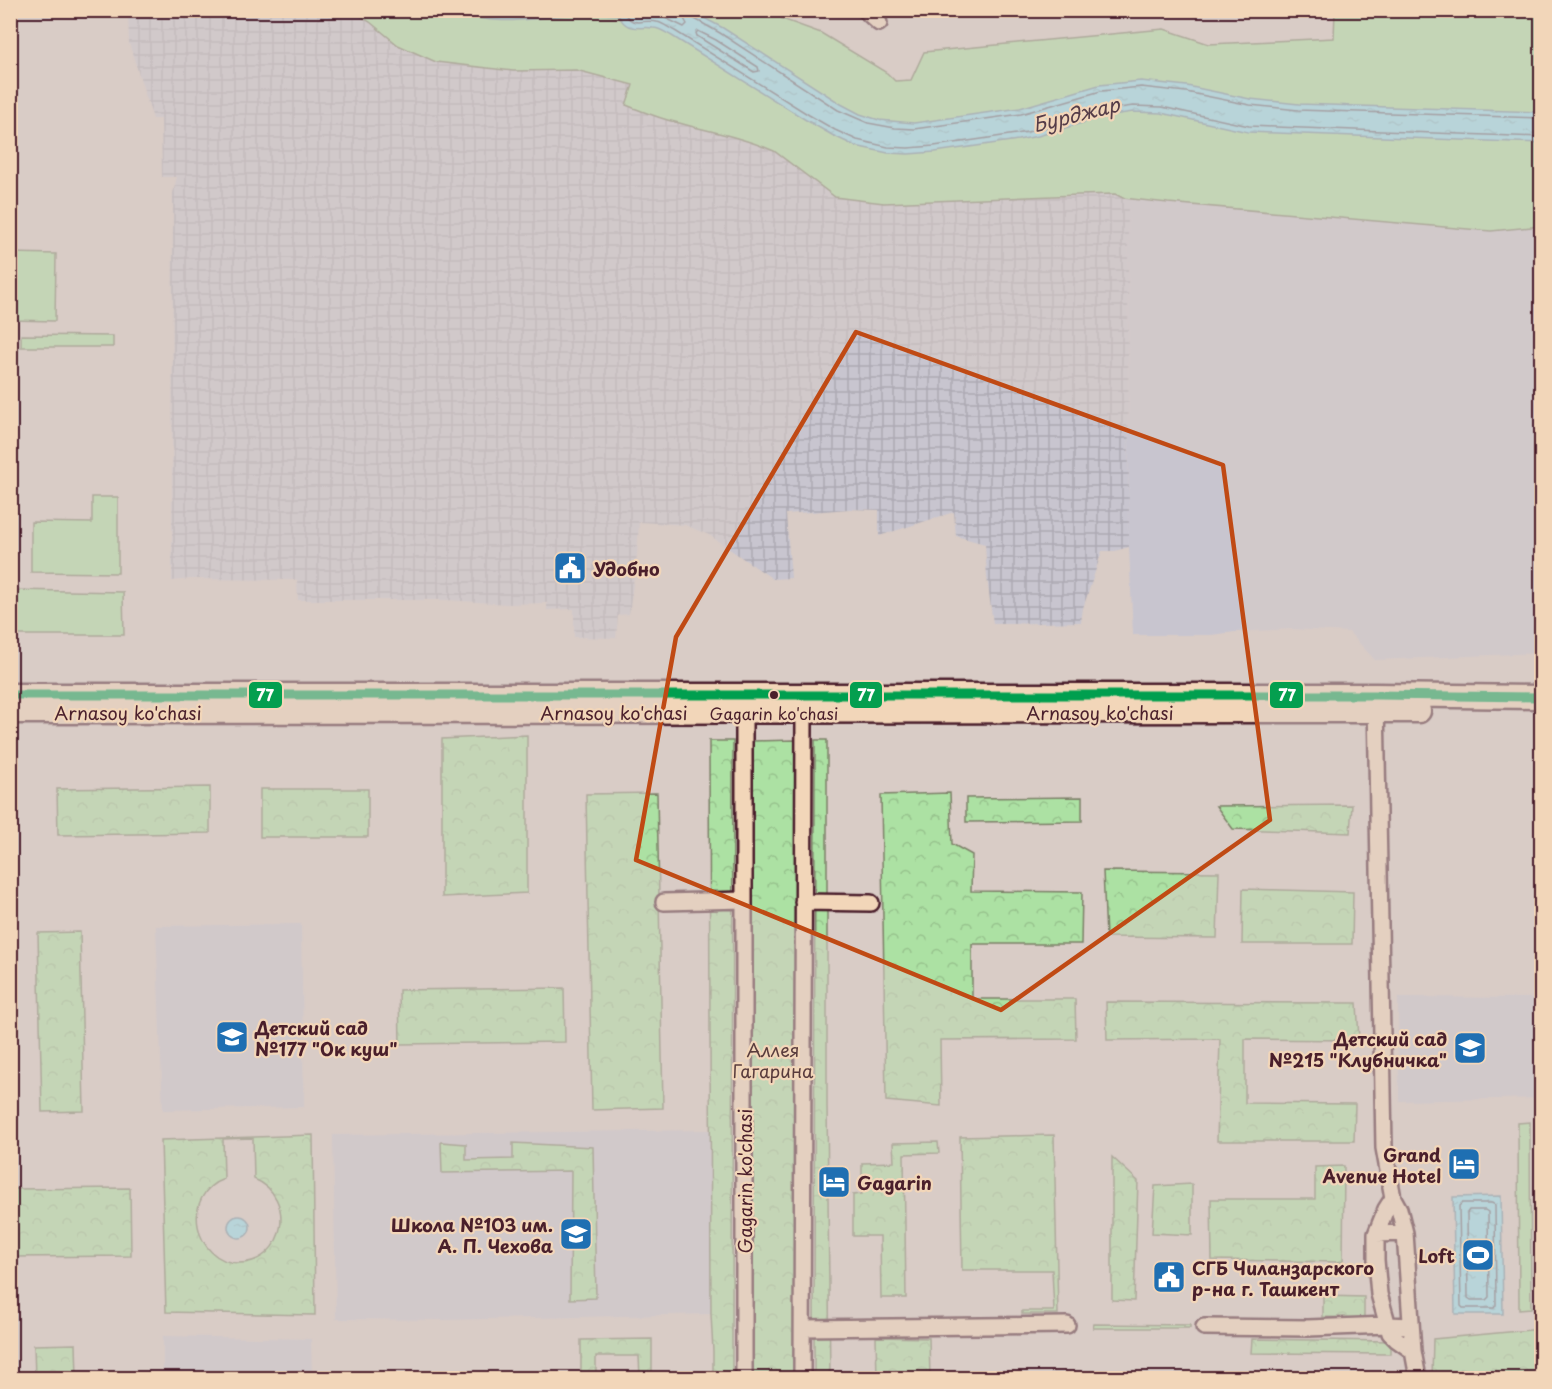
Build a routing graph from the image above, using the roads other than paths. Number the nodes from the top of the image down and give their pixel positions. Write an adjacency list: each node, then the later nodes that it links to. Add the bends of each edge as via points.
1 (865, 10): 2 (street)
2 (879, 23)
3 (10, 695): 6 (main road, Arnasoy ko'chasi, via 459,696)
4 (1542, 697): 5 (main road, Arnasoy ko'chasi)
5 (1376, 703): 7 (main road, Arnasoy ko'chasi); 8 (main road, Arnasoy ko'chasi); 14 (street, via 1382,1118)
6 (744, 704): 7 (main road, Arnasoy ko'chasi); 9 (main road, Arnasoy ko'chasi); 10 (street, Gagarin ko'chasi)
7 (804, 704): 12 (street)
8 (1542, 711)
9 (10, 712)
10 (744, 900): 11 (street); 23 (street, Gagarin ko'chasi)
11 (664, 902)
12 (803, 902): 13 (street); 21 (street)
13 (871, 903)
14 (1393, 1198): 15 (street); 16 (street)
15 (1405, 1233): 16 (street); 19 (street)
16 (1376, 1234): 18 (street, via 1379,1294)
17 (1067, 1325): 21 (street)
18 (1388, 1325): 19 (street); 20 (street); 22 (street, via 1396,1340)
19 (1411, 1326): 22 (street)
20 (1204, 1327)
21 (803, 1328): 24 (street)
22 (1413, 1351): 25 (street)
23 (744, 1378)
24 (802, 1378)
25 (1418, 1378)

